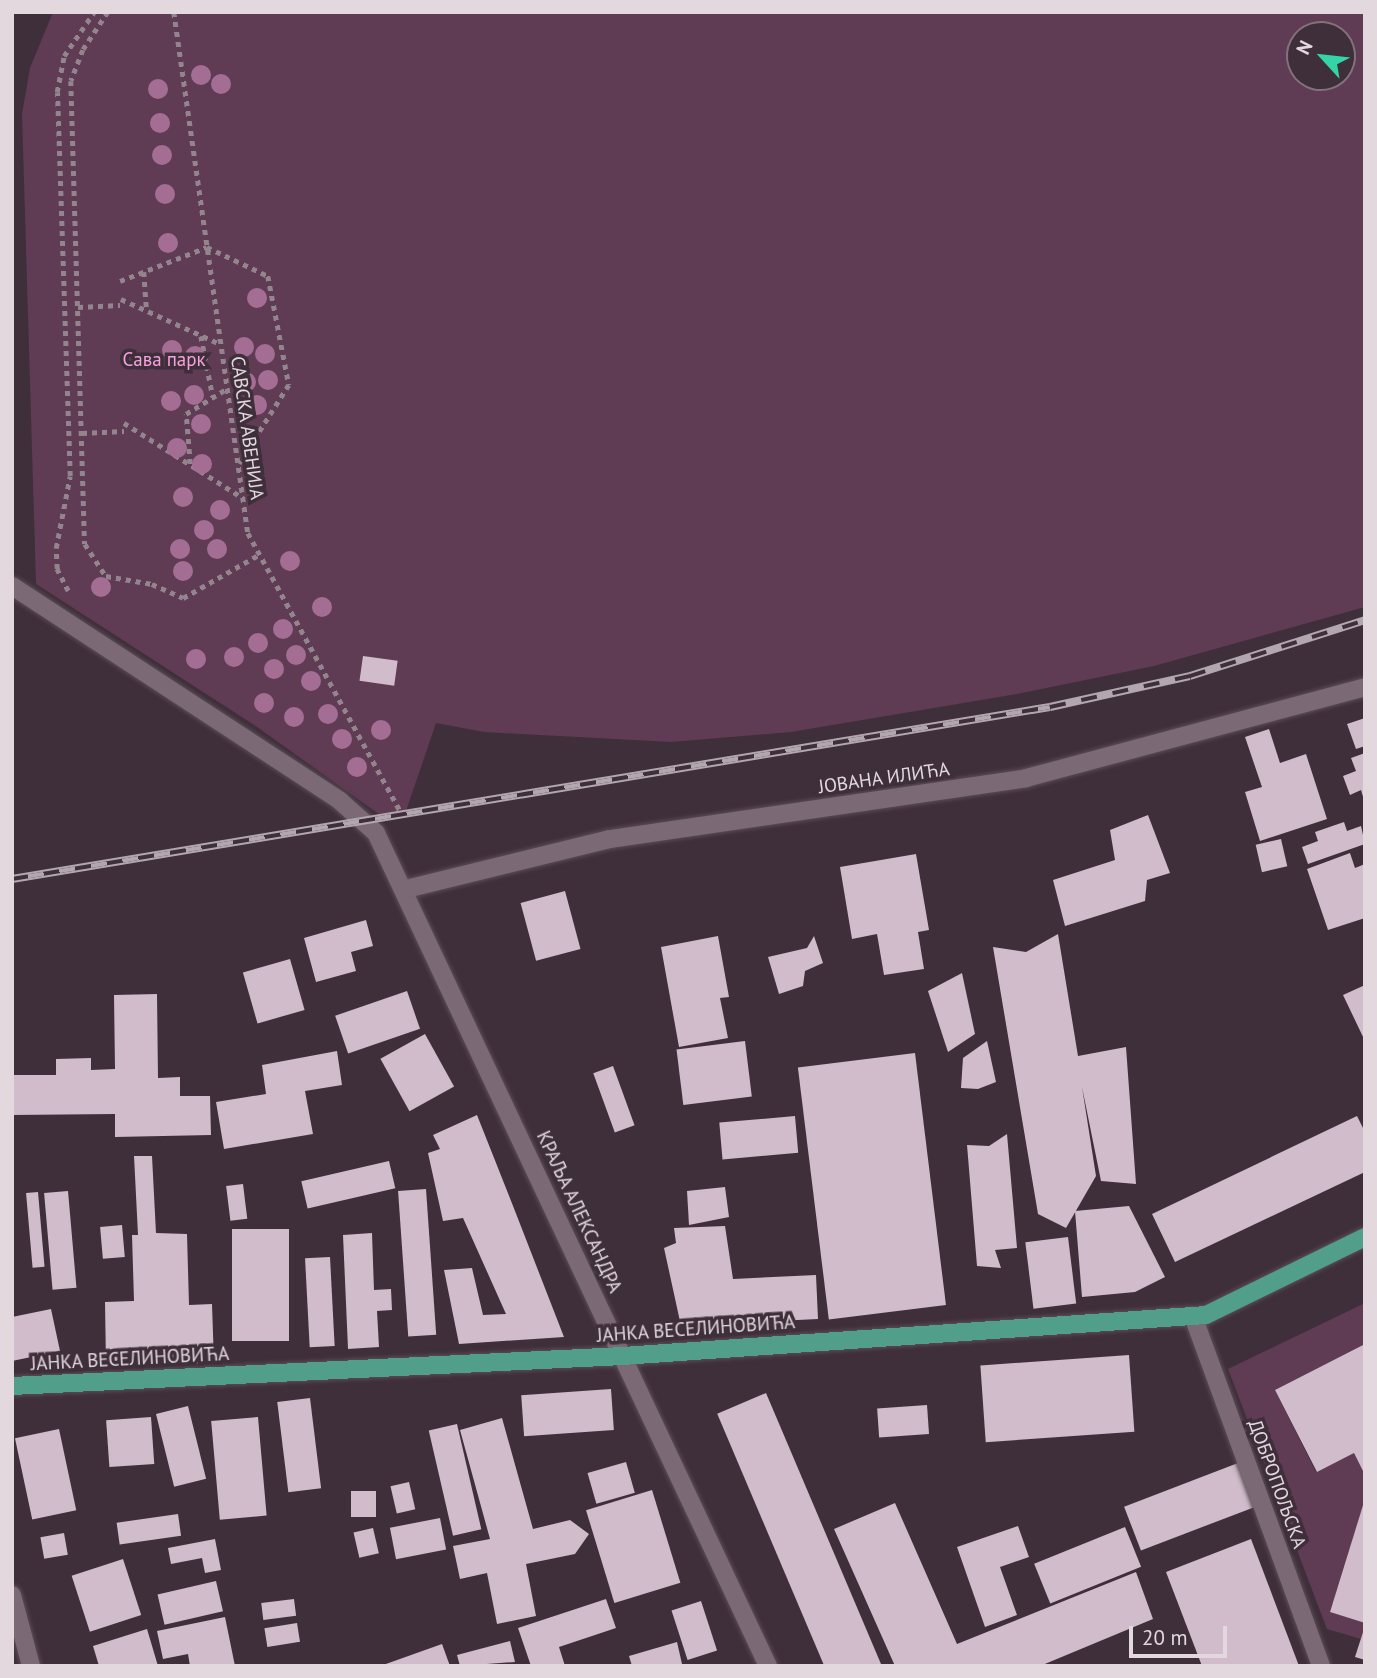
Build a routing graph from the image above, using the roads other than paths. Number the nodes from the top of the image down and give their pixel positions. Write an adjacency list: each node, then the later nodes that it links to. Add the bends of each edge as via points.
1 (12, 586): 3 (street, КРАЉА АЛЕКСАНДРА, via 361,817 384,845)
2 (1365, 687): 3 (street, ЈОВАНА ИЛИЋА, via 1026,778 610,839)
3 (406, 889): 6 (street, КРАЉА АЛЕКСАНДРА)
4 (1365, 1237): 5 (main road, ЈАНКА ВЕСЕЛИНОВИЋА, via 1206,1315)
5 (1193, 1316): 6 (main road, ЈАНКА ВЕСЕЛИНОВИЋА); 11 (street, ДОБРОПОЉСКА)
6 (623, 1356): 7 (main road, ЈАНКА ВЕСЕЛИНОВИЋА); 10 (street, КРАЉА АЛЕКСАНДРА)
7 (12, 1386)
8 (12, 1595): 9 (street)
9 (31, 1666)
10 (768, 1666)
11 (1321, 1666)

